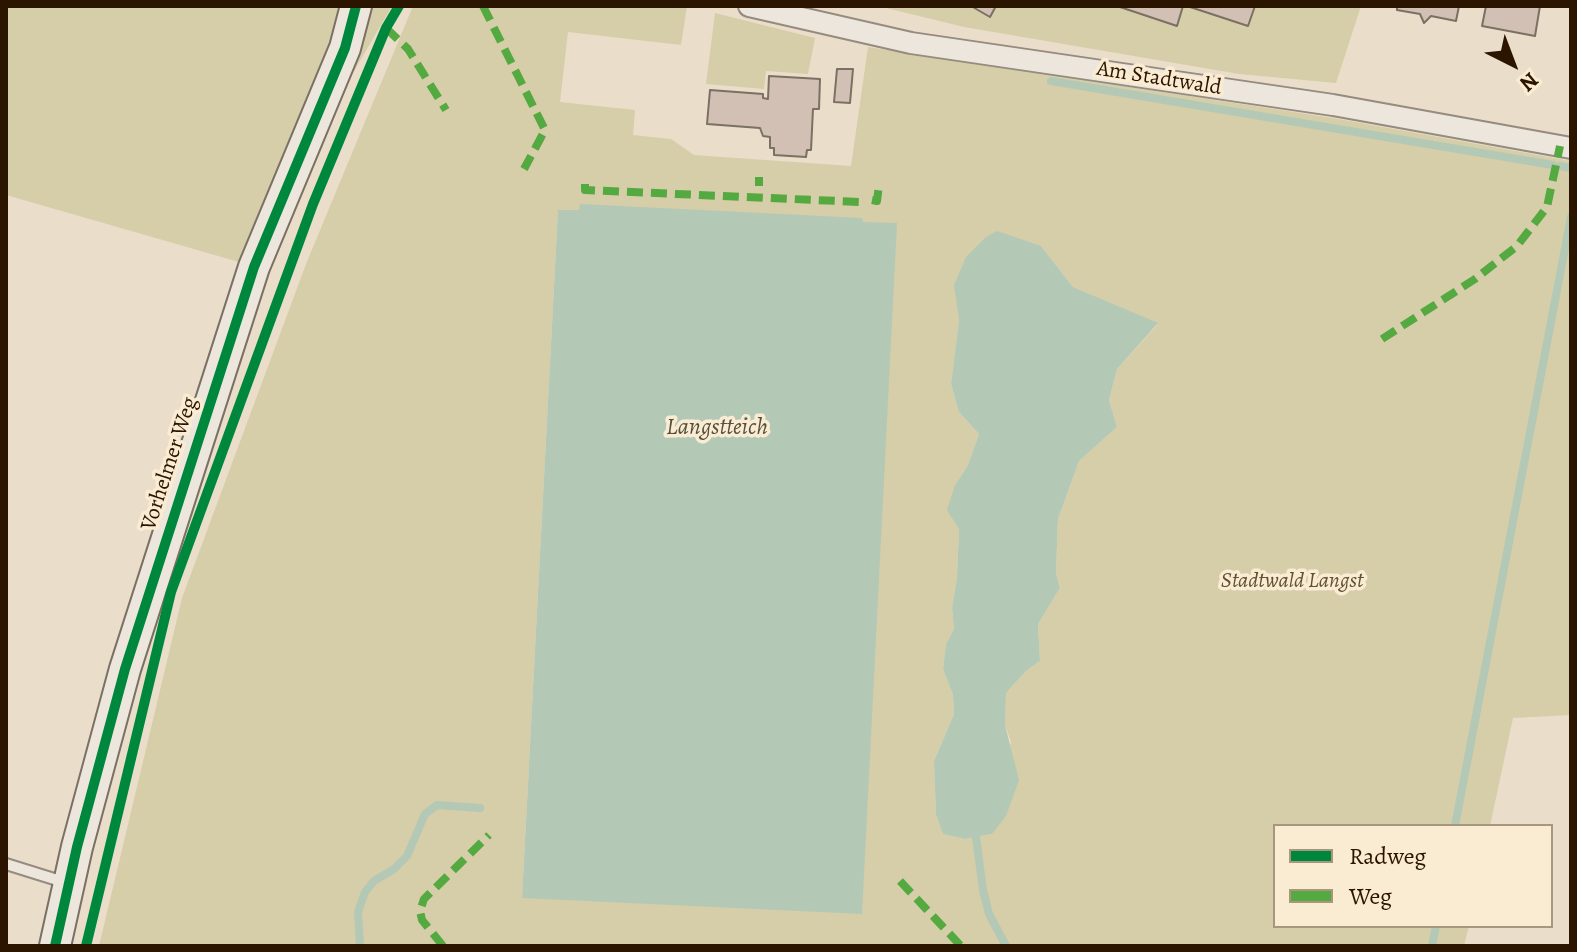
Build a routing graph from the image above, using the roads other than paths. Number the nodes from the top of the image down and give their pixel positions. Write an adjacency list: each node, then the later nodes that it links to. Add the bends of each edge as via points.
1 (356, 6): 5 (street, Vorhelmer Weg, via 345,48 254,267 125,669)
2 (749, 6): 3 (street, Am Stadtwald, via 911,43 1333,105)
3 (1571, 148)
4 (6, 864): 5 (lane)
5 (69, 884): 6 (street, Vorhelmer Weg)
6 (55, 946)

